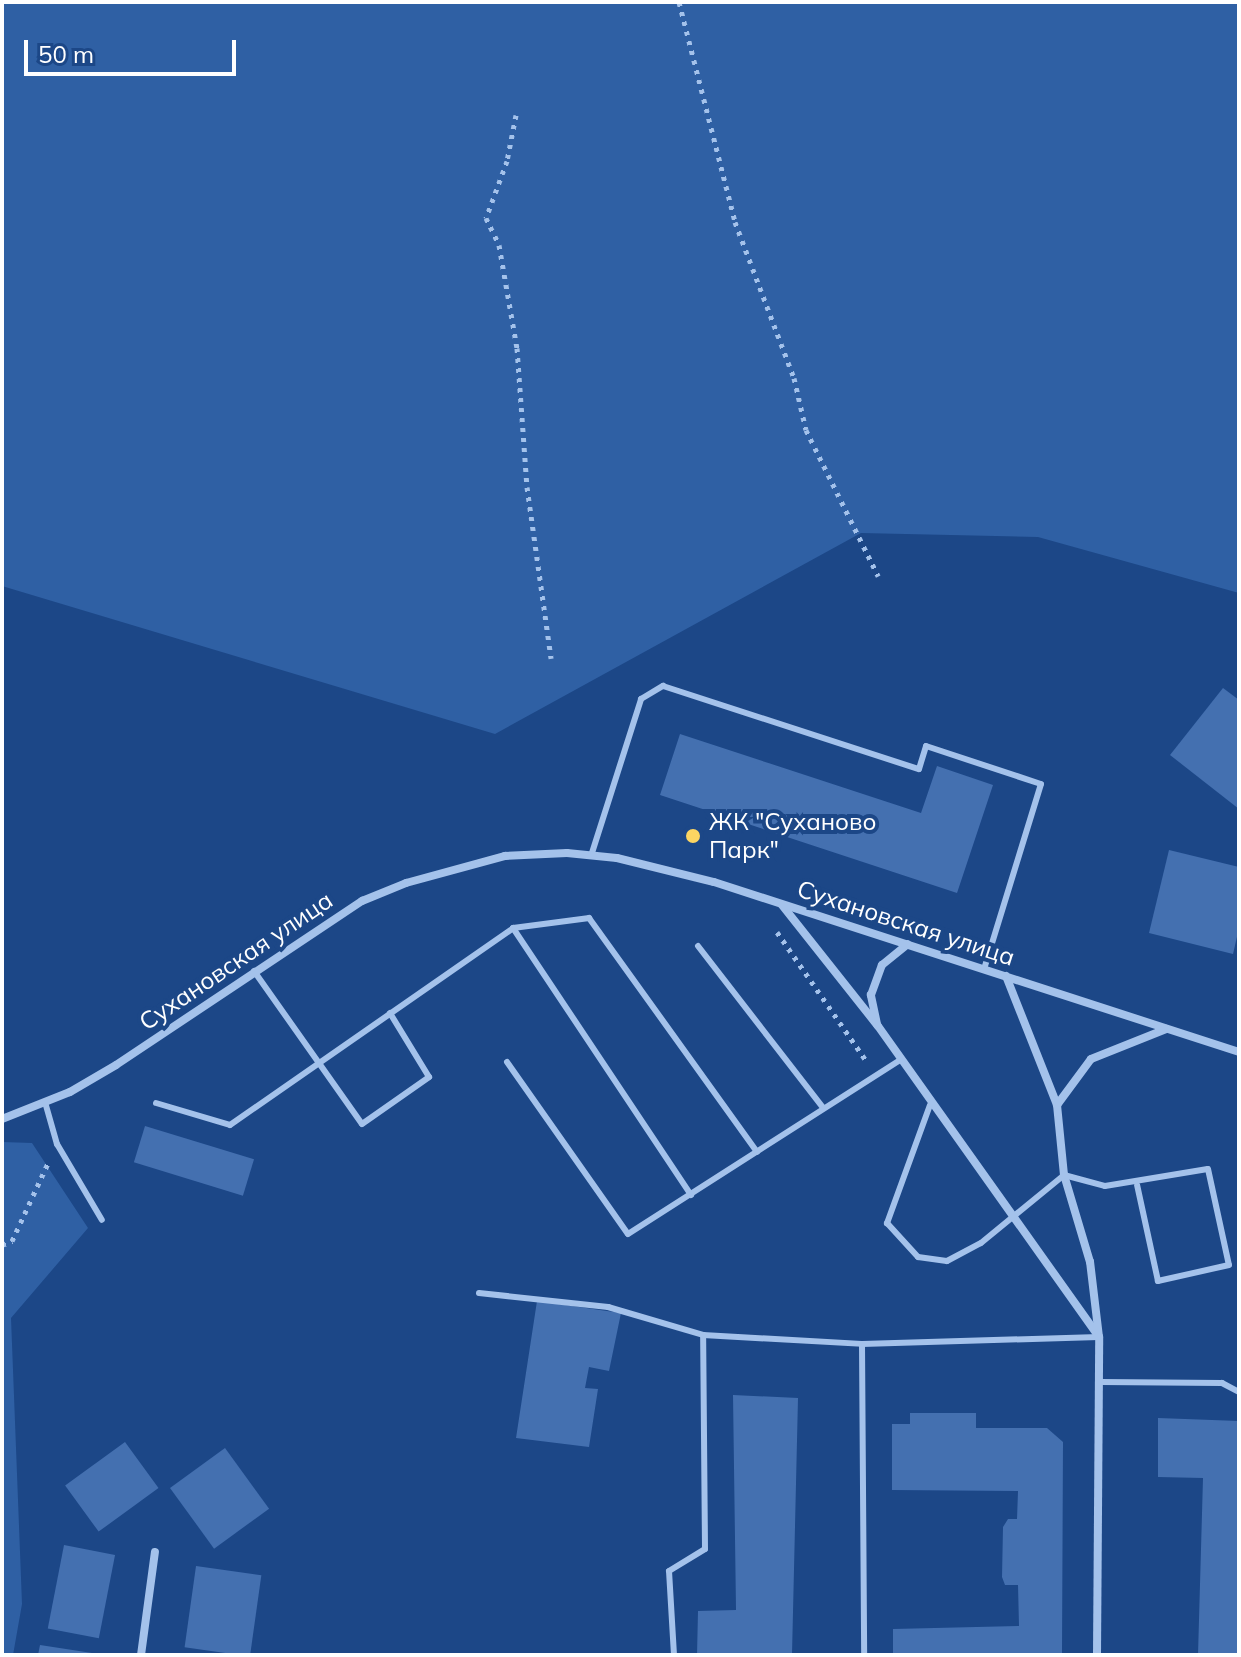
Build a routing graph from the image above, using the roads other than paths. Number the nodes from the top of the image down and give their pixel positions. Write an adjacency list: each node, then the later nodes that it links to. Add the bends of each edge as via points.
1 (591, 856): 2 (street, Сухановская улица, via 699,878); 6 (lane, via 641,699 663,686 919,769 926,746 1041,784); 7 (street, Сухановская улица, via 505,856 406,883 362,901)
2 (781, 904): 4 (street, Сухановская улица); 10 (street)
3 (513, 928): 9 (lane); 22 (lane, via 589,918); 25 (lane)
4 (908, 944): 6 (street, Сухановская улица); 10 (street, via 882,965 871,995)
5 (698, 946): 20 (lane)
6 (984, 969): 8 (street, Сухановская улица)
7 (254, 971): 13 (lane); 16 (street, Сухановская улица, via 116,1065)
8 (1006, 976): 11 (street, Сухановская улица); 19 (street)
9 (390, 1013): 13 (lane); 13 (lane, via 429,1077 362,1124)
10 (878, 1026): 14 (street)
11 (1167, 1029): 12 (street, Сухановская улица); 19 (street, via 1091,1059)
12 (1239, 1052)
13 (318, 1060): 17 (lane, via 230,1125)
14 (900, 1060): 18 (street); 20 (lane)
15 (507, 1062): 25 (lane, via 628,1234)
16 (45, 1102): 21 (street, Сухановская улица); 27 (lane, via 57,1144)
17 (156, 1103)
18 (930, 1105): 26 (street); 26 (lane, via 887,1223 918,1257 947,1261 981,1243)
19 (1057, 1105): 23 (street)
20 (823, 1108): 22 (lane)
21 (2, 1119)
22 (757, 1152): 25 (lane)
23 (1064, 1175): 24 (lane, via 1105,1186); 26 (lane); 30 (street, via 1090,1262)
24 (1137, 1185): 24 (lane, via 1208,1169 1229,1265 1158,1281)
25 (691, 1195)
26 (1009, 1217): 30 (street)
27 (102, 1220)
28 (479, 1293): 29 (lane, via 608,1307)
29 (703, 1335): 31 (lane); 36 (lane, via 705,1549 669,1571)
30 (1099, 1337): 31 (lane); 32 (street)
31 (862, 1344): 37 (lane)
32 (1101, 1382): 33 (lane, via 1222,1383); 38 (street)
33 (1239, 1392)
34 (155, 1552): 35 (street)
35 (141, 1655)
36 (674, 1655)
37 (864, 1655)
38 (1097, 1655)

